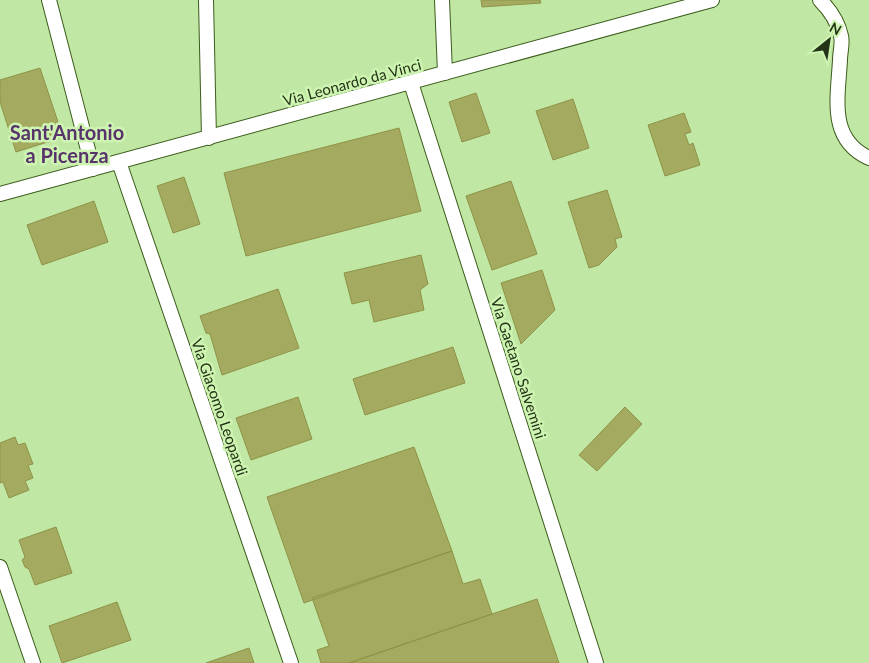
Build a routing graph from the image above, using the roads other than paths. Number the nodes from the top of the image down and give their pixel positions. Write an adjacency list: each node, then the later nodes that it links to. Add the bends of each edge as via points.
1 (49, 0): 11 (street)
2 (206, 0): 8 (street)
3 (442, 0): 6 (street)
4 (712, 0): 6 (street, Via Leonardo da Vinci)
5 (820, 0): 9 (street, via 831,11 841,37 838,112 843,138)
6 (445, 73): 7 (street, Via Leonardo da Vinci)
7 (411, 83): 8 (street, Via Leonardo da Vinci); 16 (street, Via Gaetano Salvemini)
8 (209, 138): 10 (street, Via Leonardo da Vinci)
9 (869, 158)
10 (119, 162): 11 (street, Via Leonardo da Vinci); 15 (street, Via Giacomo Leopardi)
11 (93, 169): 12 (street, Via Leonardo da Vinci)
12 (0, 194)
13 (0, 567): 14 (street)
14 (33, 663)
15 (291, 663)
16 (596, 663)

